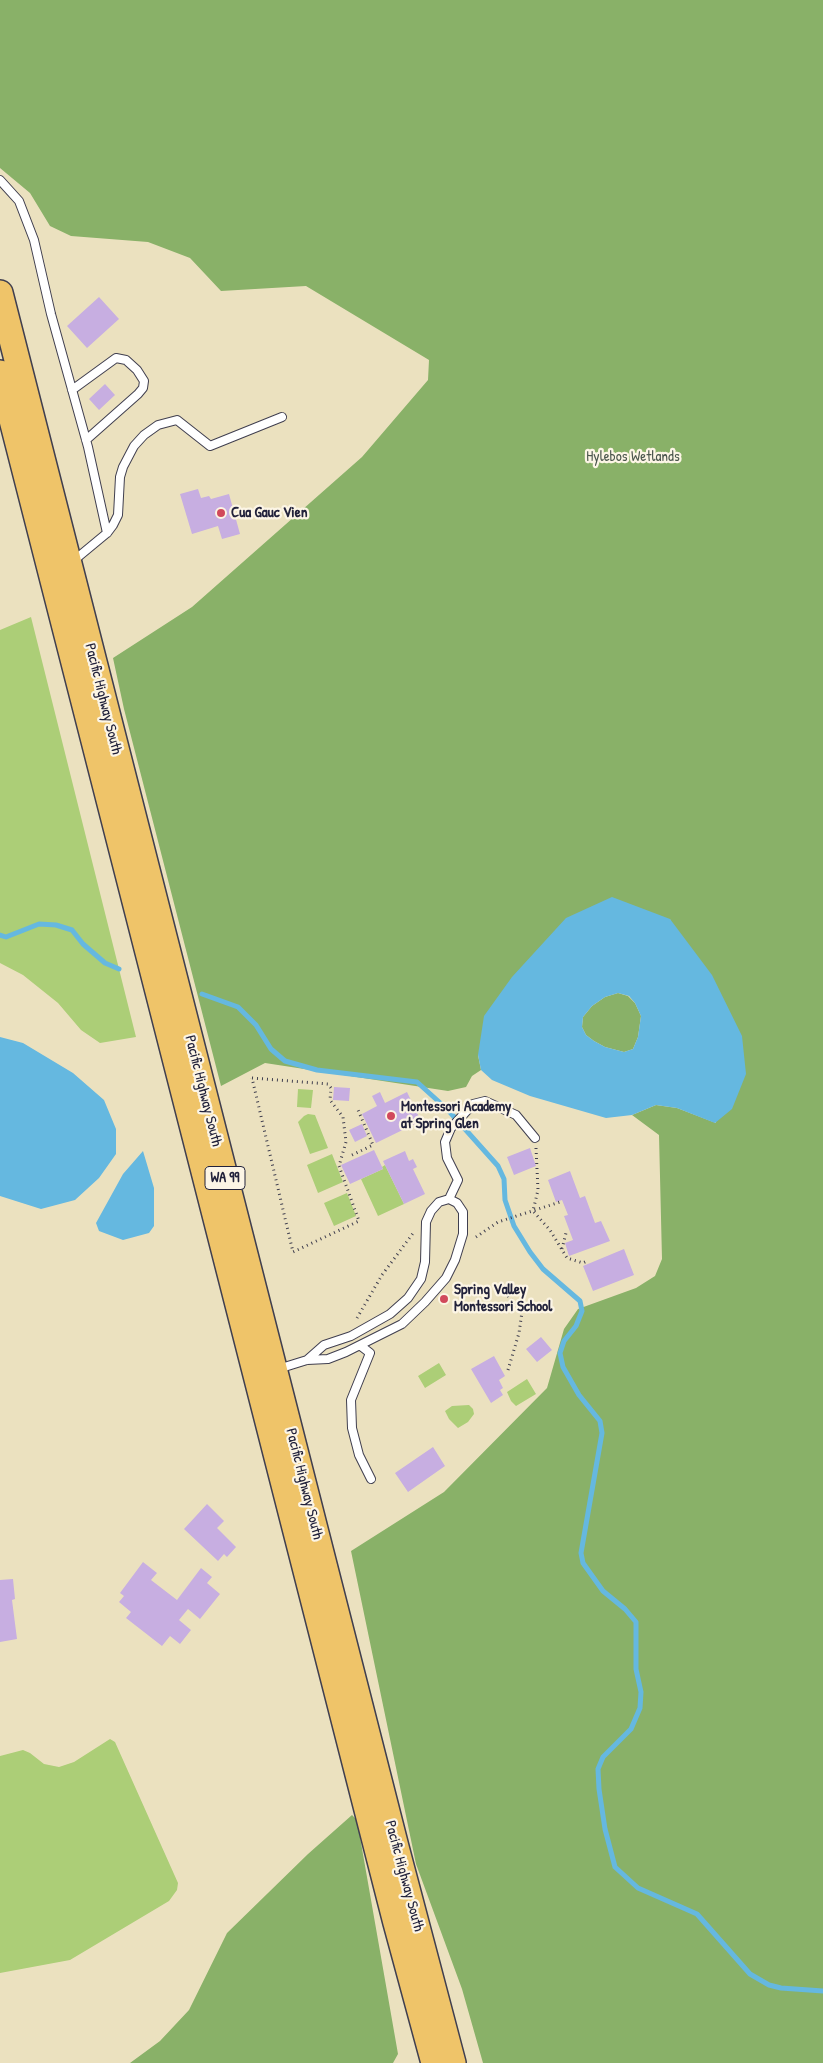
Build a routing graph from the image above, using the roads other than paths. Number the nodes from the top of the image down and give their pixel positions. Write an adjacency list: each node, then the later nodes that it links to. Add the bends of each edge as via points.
1 (0, 180): 4 (lane, via 19,201 34,240)
2 (0, 293): 8 (main road, Pacific Highway South / WA 99)
3 (0, 373): 15 (main road, Pacific Highway South / WA 99, via 242,1334)
4 (72, 390): 6 (lane); 6 (lane, via 116,358 126,360 144,381 138,394)
5 (282, 417): 7 (lane, via 210,446 177,420 158,424 144,434 122,467 118,515)
6 (86, 440): 7 (lane)
7 (107, 533): 8 (lane)
8 (69, 565): 13 (main road, Pacific Highway South / WA 99)
9 (535, 1138): 10 (lane, via 516,1116 485,1101 473,1104 451,1128 445,1142 447,1158 458,1180)
10 (449, 1199): 11 (lane, via 457,1203 463,1212 463,1234 456,1260 446,1278 402,1324); 12 (lane, via 439,1202 426,1222 421,1279 408,1298 390,1314 351,1336 324,1345)
11 (361, 1346): 12 (lane, via 328,1359); 14 (lane, via 370,1353 351,1400 352,1428 359,1455)
12 (307, 1360): 13 (lane)
13 (274, 1370): 16 (main road, Pacific Highway South / WA 99)
14 (371, 1479)
15 (434, 2063)
16 (454, 2063)

